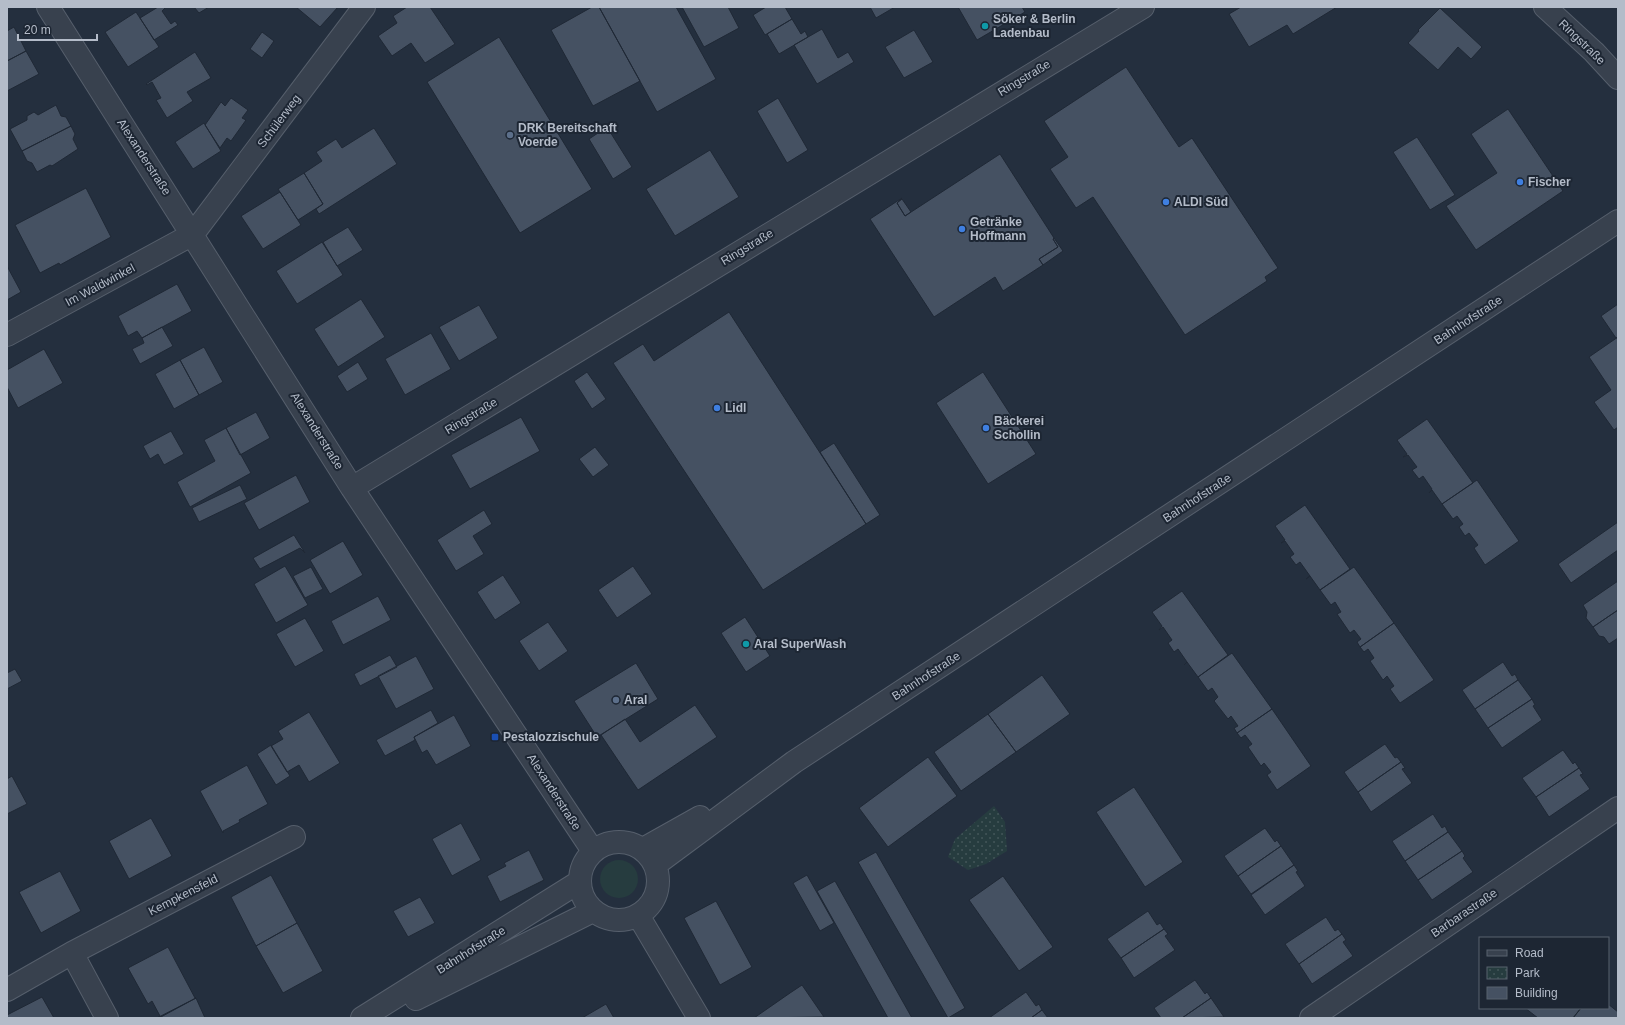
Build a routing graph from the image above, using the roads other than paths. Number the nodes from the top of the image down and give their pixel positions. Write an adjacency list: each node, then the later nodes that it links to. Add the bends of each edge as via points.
1 (48, 7): 7 (street, Alexanderstraße)
2 (364, 7): 7 (street, Schülerweg)
3 (1143, 7): 9 (street, Ringstraße)
4 (1545, 7): 5 (street, Ringstraße)
5 (1618, 78)
6 (1618, 221): 13 (street, Bahnhofstraße)
7 (194, 234): 8 (street, Im Waldwinkel); 9 (street, Alexanderstraße)
8 (7, 335)
9 (352, 488): 12 (street, Alexanderstraße)
10 (1618, 808): 23 (street, Barbarastraße)
11 (294, 837): 17 (street, Kempkensfeld)
12 (593, 851): 13 (street, via 612,841 628,843); 14 (street, via 580,871)
13 (649, 857): 16 (street, via 658,876 658,888 648,908)
14 (579, 882): 15 (street, via 581,893); 20 (street, Bahnhofstraße)
15 (593, 911): 16 (street, via 615,920); 21 (street, Bahnhofstraße)
16 (638, 915): 22 (street)
17 (72, 953): 18 (street, Kempkensfeld); 19 (street)
18 (7, 990)
19 (107, 1018)
20 (362, 1018)
21 (377, 1018)
22 (699, 1018)
23 (1310, 1018)

